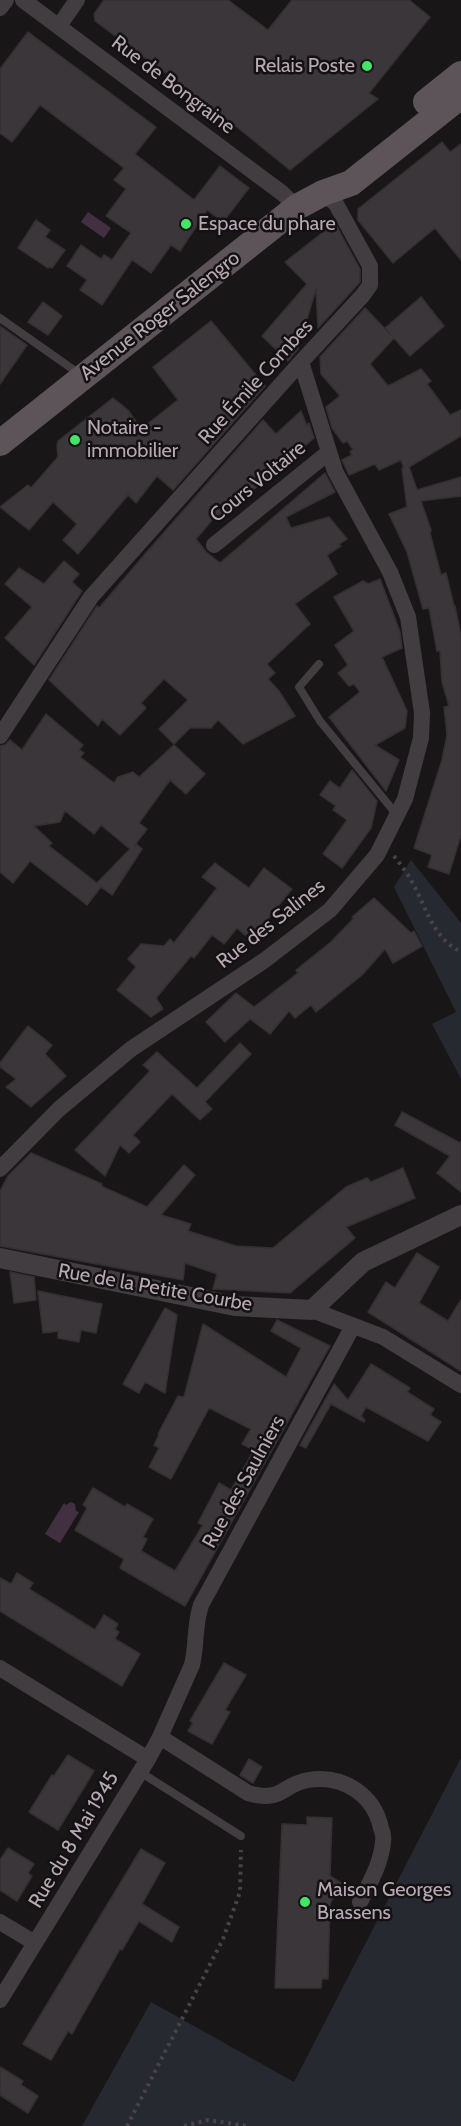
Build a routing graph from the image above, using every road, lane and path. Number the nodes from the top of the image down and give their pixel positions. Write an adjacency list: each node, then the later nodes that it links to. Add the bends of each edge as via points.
1 (6, 0): 4 (street)
2 (23, 0): 5 (street, Rue de Bongraine)
3 (77, 0): 5 (street)
4 (0, 8)
5 (59, 26): 9 (street, Rue de Bongraine)
6 (461, 74): 8 (main road, via 344,169)
7 (461, 96): 8 (main road, via 351,183)
8 (323, 193): 9 (main road, Avenue Roger Salengro); 11 (street, Rue Émile Combes, via 336,204 372,273 363,296)
9 (297, 207): 12 (main road, Avenue Roger Salengro)
10 (0, 318): 12 (lane)
11 (301, 362): 14 (street, Rue des Salines); 17 (street, Rue Émile Combes, via 91,597)
12 (84, 377): 13 (main road, Avenue Roger Salengro)
13 (0, 443)
14 (329, 452): 15 (street, Cours Voltaire); 18 (street, Rue des Salines, via 408,616 422,713 421,738)
15 (214, 545)
16 (319, 664): 18 (lane, via 299,687 320,721)
17 (0, 736)
18 (397, 815): 19 (street, Rue des Salines)
19 (384, 841): 20 (path, via 412,883 432,926); 21 (street, Rue des Salines, via 377,855 330,910 265,960 131,1049 59,1109)
20 (461, 952)
21 (0, 1169)
22 (461, 1215): 24 (street, via 363,1262)
23 (0, 1258): 24 (street, Rue de la Petite Courbe, via 235,1306)
24 (312, 1310): 25 (street)
25 (353, 1326): 26 (street, via 383,1337); 27 (street, Rue des Saulniers, via 201,1605 196,1616)
26 (461, 1384)
27 (192, 1665): 29 (street, Rue du 8 Mai 1945)
28 (0, 1668): 30 (street)
29 (160, 1737): 30 (street, Rue du 8 Mai 1945); 32 (street, via 248,1793 264,1798 307,1780 328,1780 348,1785 367,1799 378,1813 384,1839 378,1866)
30 (144, 1766): 31 (lane); 34 (street, Rue du 8 Mai 1945)
31 (241, 1836): 36 (path, via 240,1892 223,1939)
32 (360, 1902)
33 (0, 1922): 34 (street)
34 (35, 1943): 35 (street, Rue du 8 Mai 1945)
35 (0, 2000)
36 (127, 2126)
37 (184, 2126): 38 (path, via 208,2120)
38 (248, 2126)

